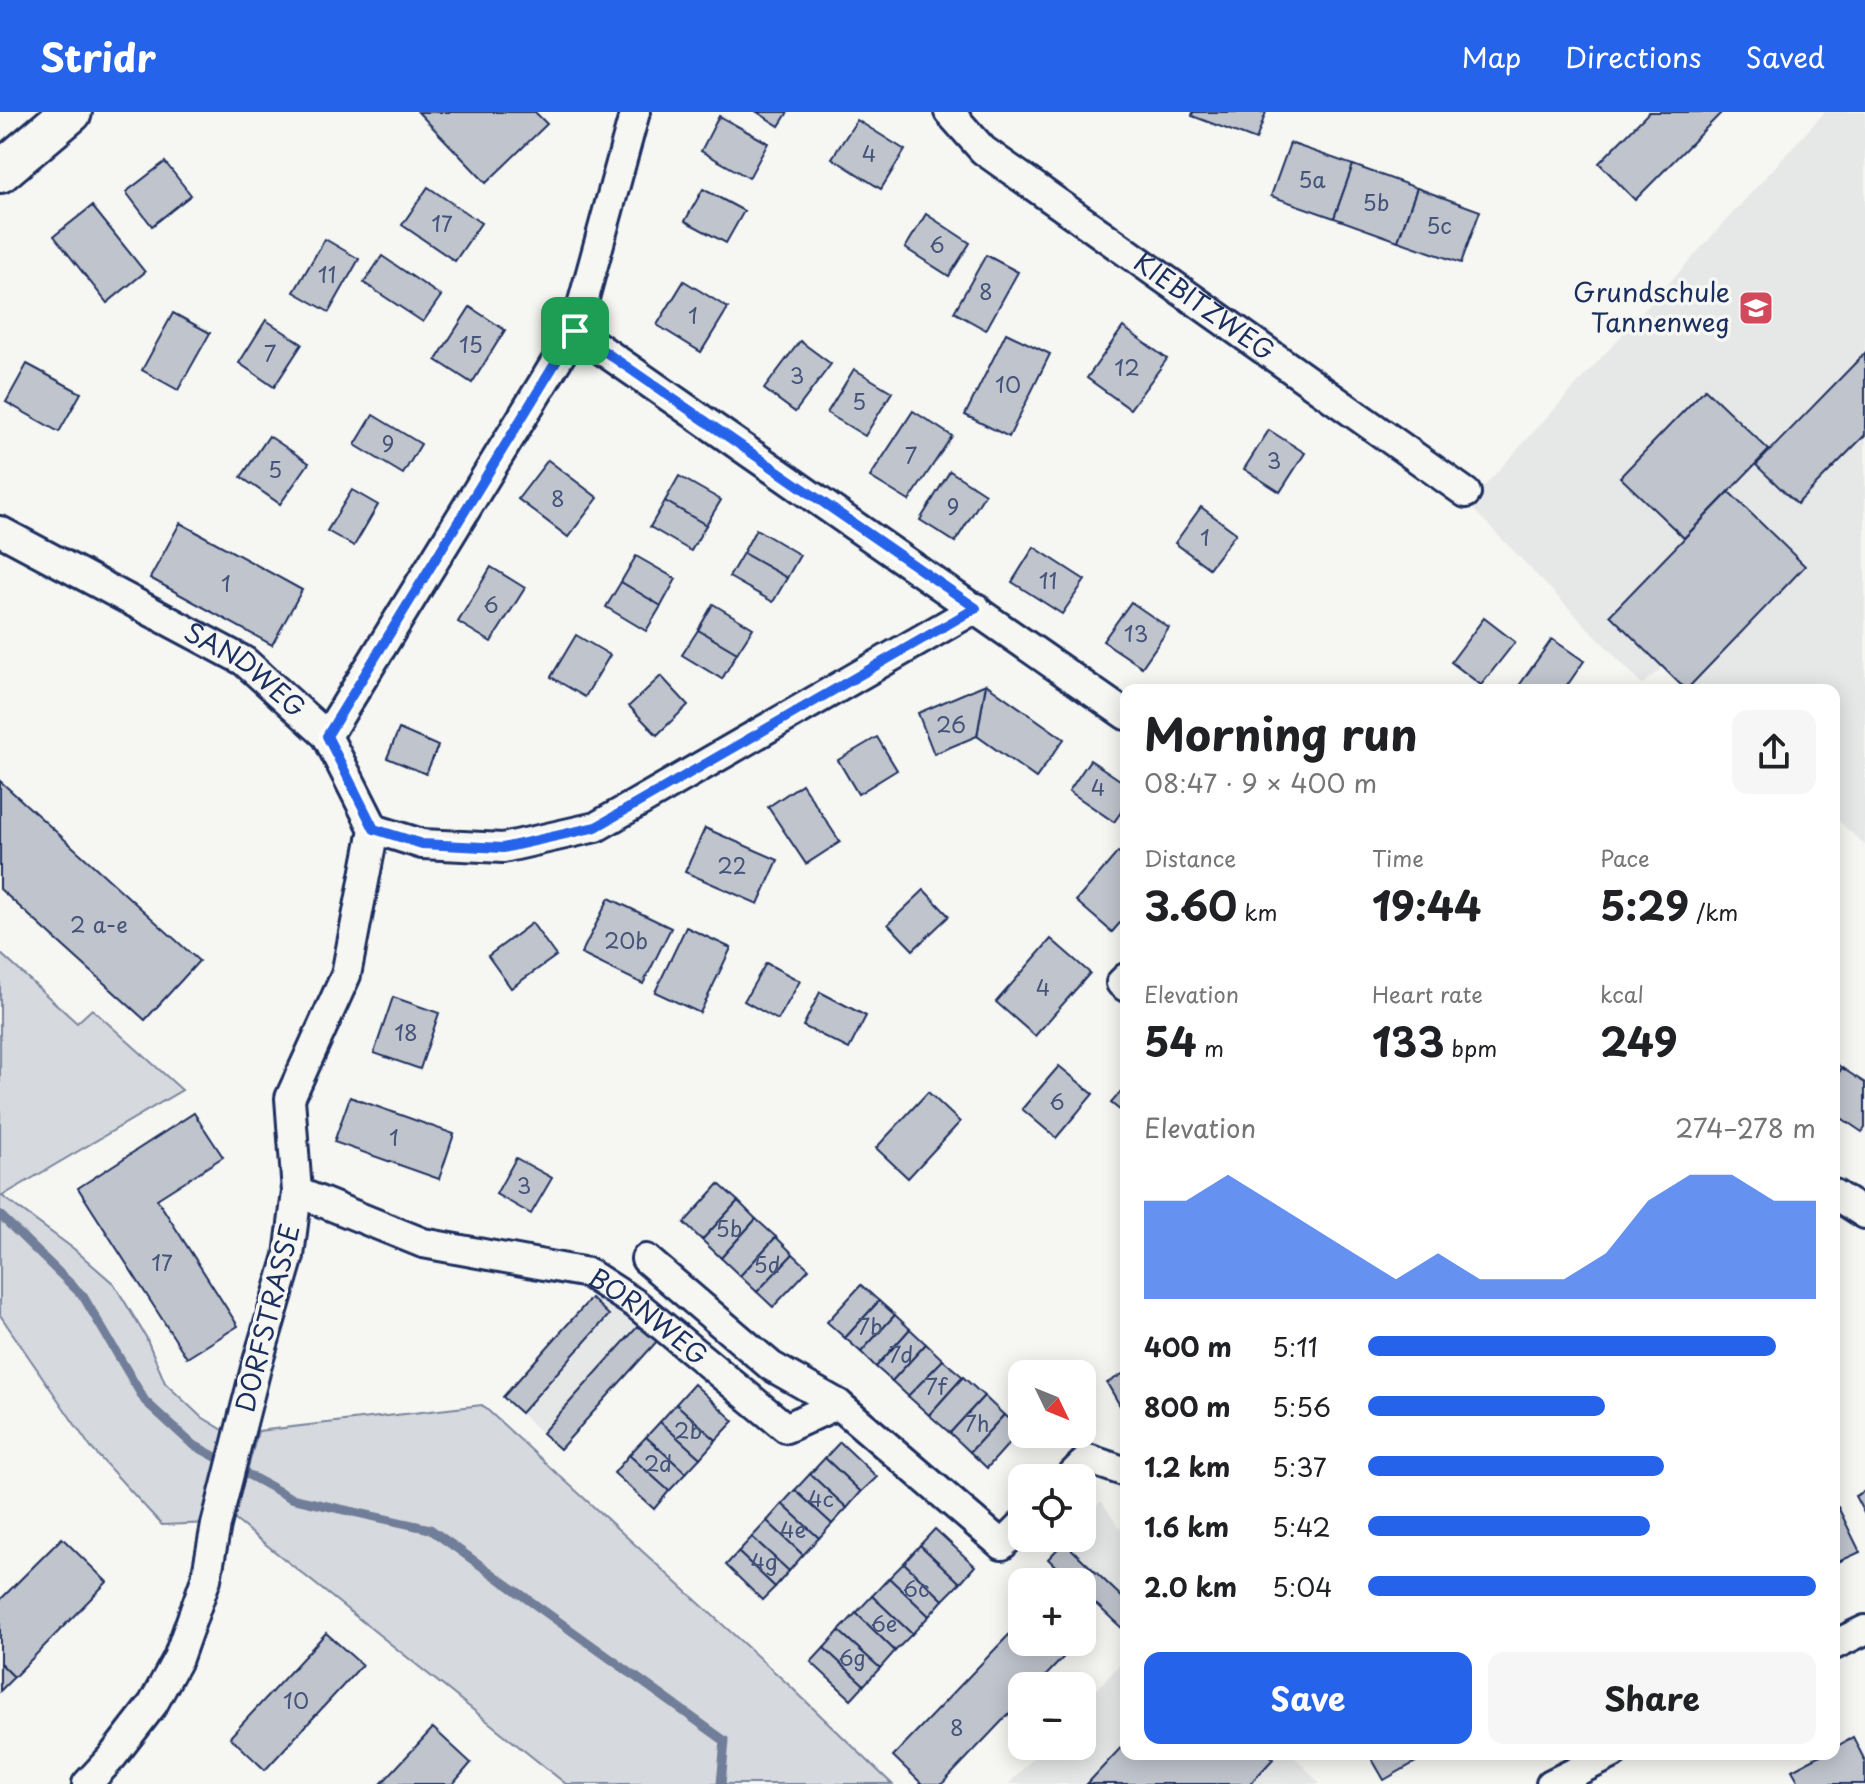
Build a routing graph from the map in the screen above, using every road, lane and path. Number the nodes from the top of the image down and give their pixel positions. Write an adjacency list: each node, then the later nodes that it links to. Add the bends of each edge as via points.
1 (71, 112): 4 (main road)
2 (635, 112): 5 (street, SANDWEG)
3 (949, 112): 6 (street, KIEBITZWEG, via 983,150)
4 (0, 172)
5 (575, 331): 8 (street); 10 (street, SANDWEG)
6 (1466, 493)
7 (0, 531): 10 (street, SANDWEG, via 244,661)
8 (976, 608): 9 (street); 11 (street, via 596,827 503,848 422,844)
9 (1120, 711)
10 (327, 736): 11 (street)
11 (374, 829): 12 (street, DORFSTRASSE, via 346,975 290,1098)
12 (297, 1192): 17 (street, BORNWEG, via 423,1243 588,1273 636,1304); 25 (street, DORFSTRASSE, via 289,1256 235,1449 206,1579 178,1658 153,1704)
13 (1840, 1198): 14 (street)
14 (1865, 1214)
15 (646, 1259): 16 (street, BORNWEG)
16 (771, 1366): 17 (street); 18 (street, BORNWEG)
17 (739, 1388): 18 (street, BORNWEG, via 786,1428)
18 (838, 1404): 21 (street, BORNWEG, via 1002,1545)
19 (1096, 1470): 20 (street)
20 (1120, 1472)
21 (1008, 1539)
22 (1865, 1630): 23 (street)
23 (1840, 1642)
24 (1600, 1760): 26 (street)
25 (87, 1784)
26 (1551, 1784)

